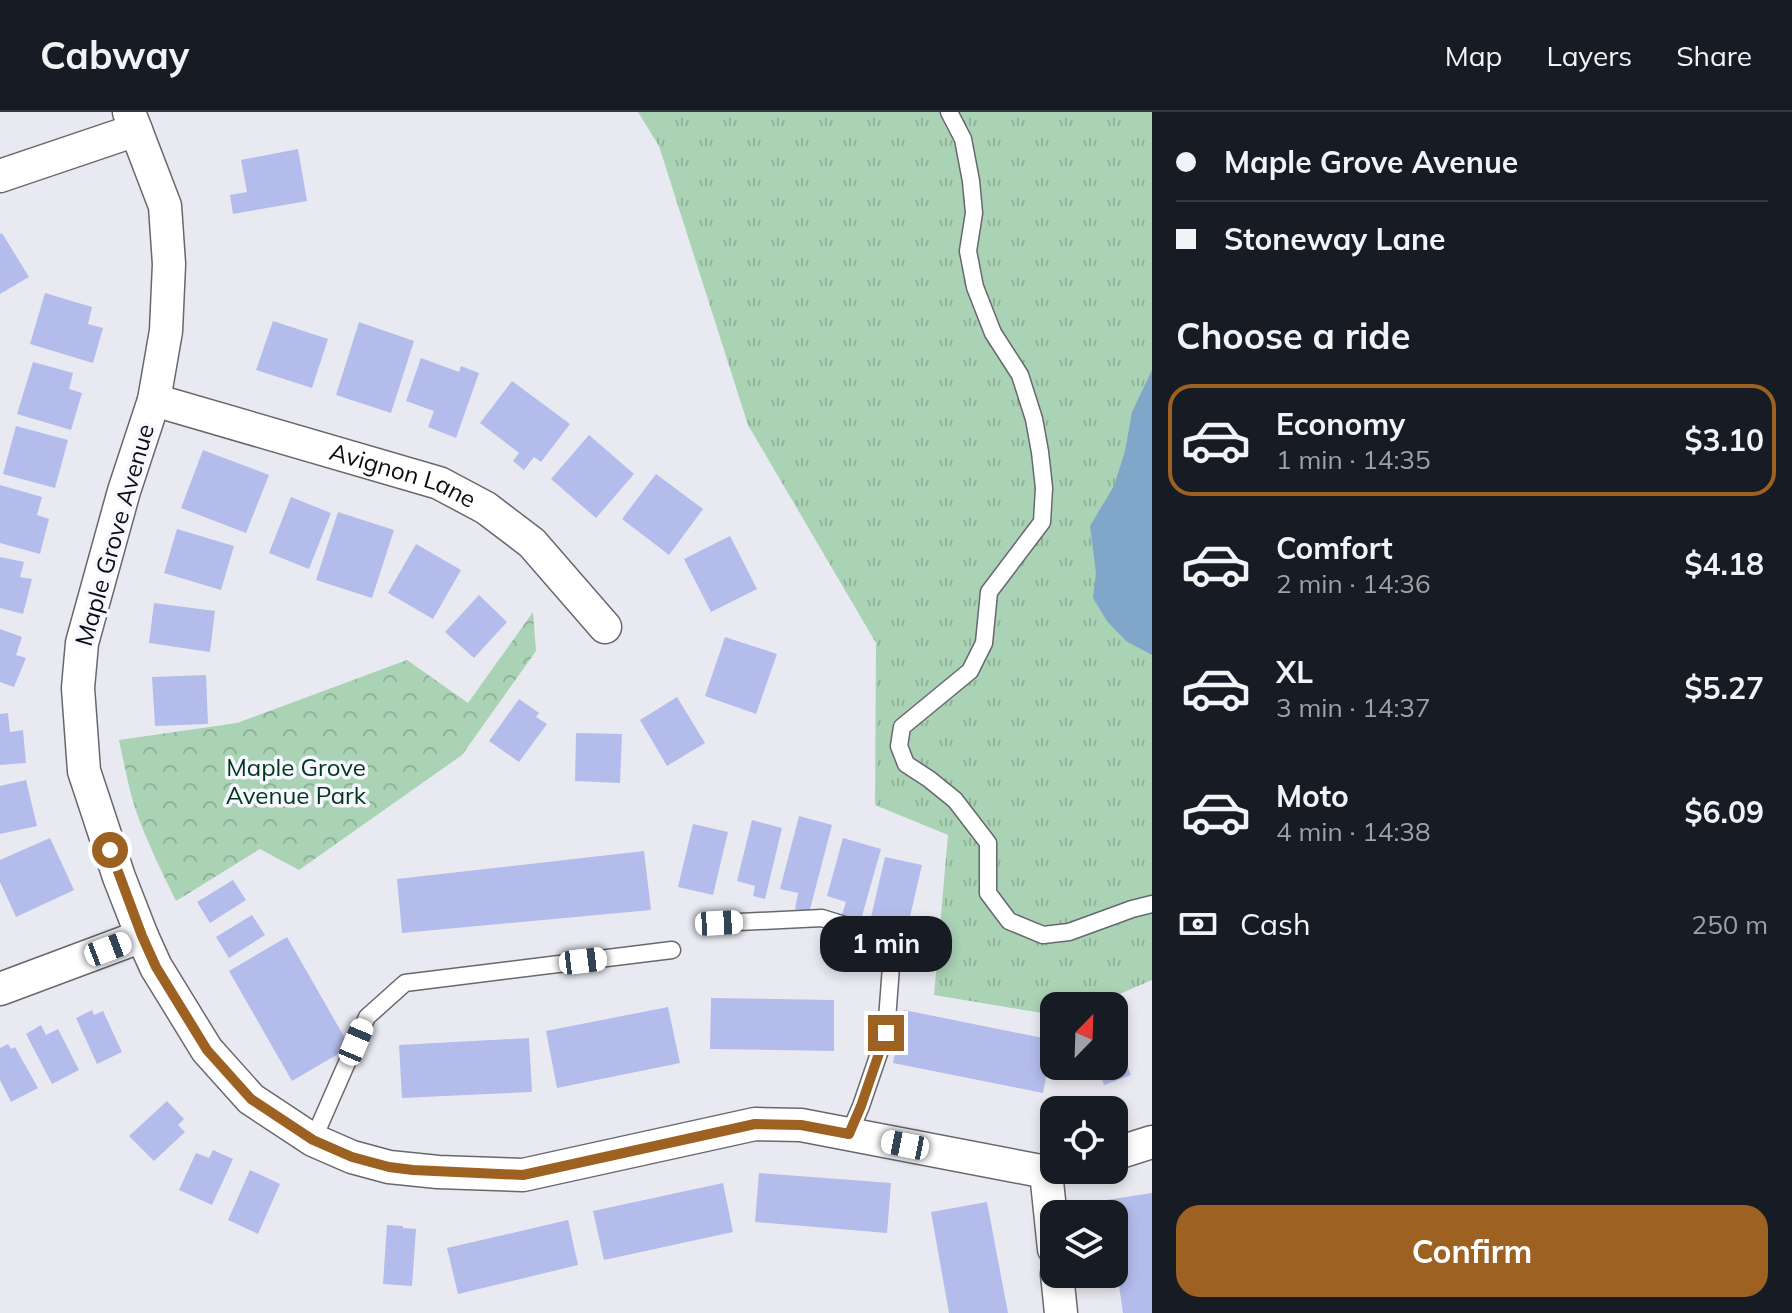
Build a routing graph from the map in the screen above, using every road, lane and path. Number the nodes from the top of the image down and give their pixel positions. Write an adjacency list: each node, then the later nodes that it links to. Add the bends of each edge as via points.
1 (949, 112): 6 (lane, via 963,139 971,181 974,213 968,251 975,287 993,333 1020,375 1034,419 1044,499 1042,522 989,592 984,643 970,671 902,727 899,746 906,764 955,800 988,843 988,893 1009,921 1043,935 1069,932)
2 (133, 121): 3 (street); 4 (street, Maple Grove Avenue, via 165,206 166,331)
3 (0, 176)
4 (154, 400): 5 (street, Avignon Lane, via 439,483 486,508 532,543); 8 (street, Maple Grove Avenue, via 82,643 78,688 84,771)
5 (605, 627)
6 (1152, 904)
7 (719, 923): 11 (lane, via 822,918 893,940 886,1033)
8 (142, 936): 10 (street); 12 (street, Maple Grove Avenue, via 207,1050 251,1099)
9 (672, 950): 12 (lane, via 405,983 367,1017)
10 (0, 989)
11 (849, 1134): 12 (street, Maple Grove Avenue, via 755,1124 523,1175 389,1167); 15 (street, Maple Grove Avenue)
12 (313, 1140)
13 (1152, 1142): 14 (street)
14 (1128, 1150)
15 (1040, 1169)
16 (1058, 1288): 17 (street)
17 (1061, 1313)

